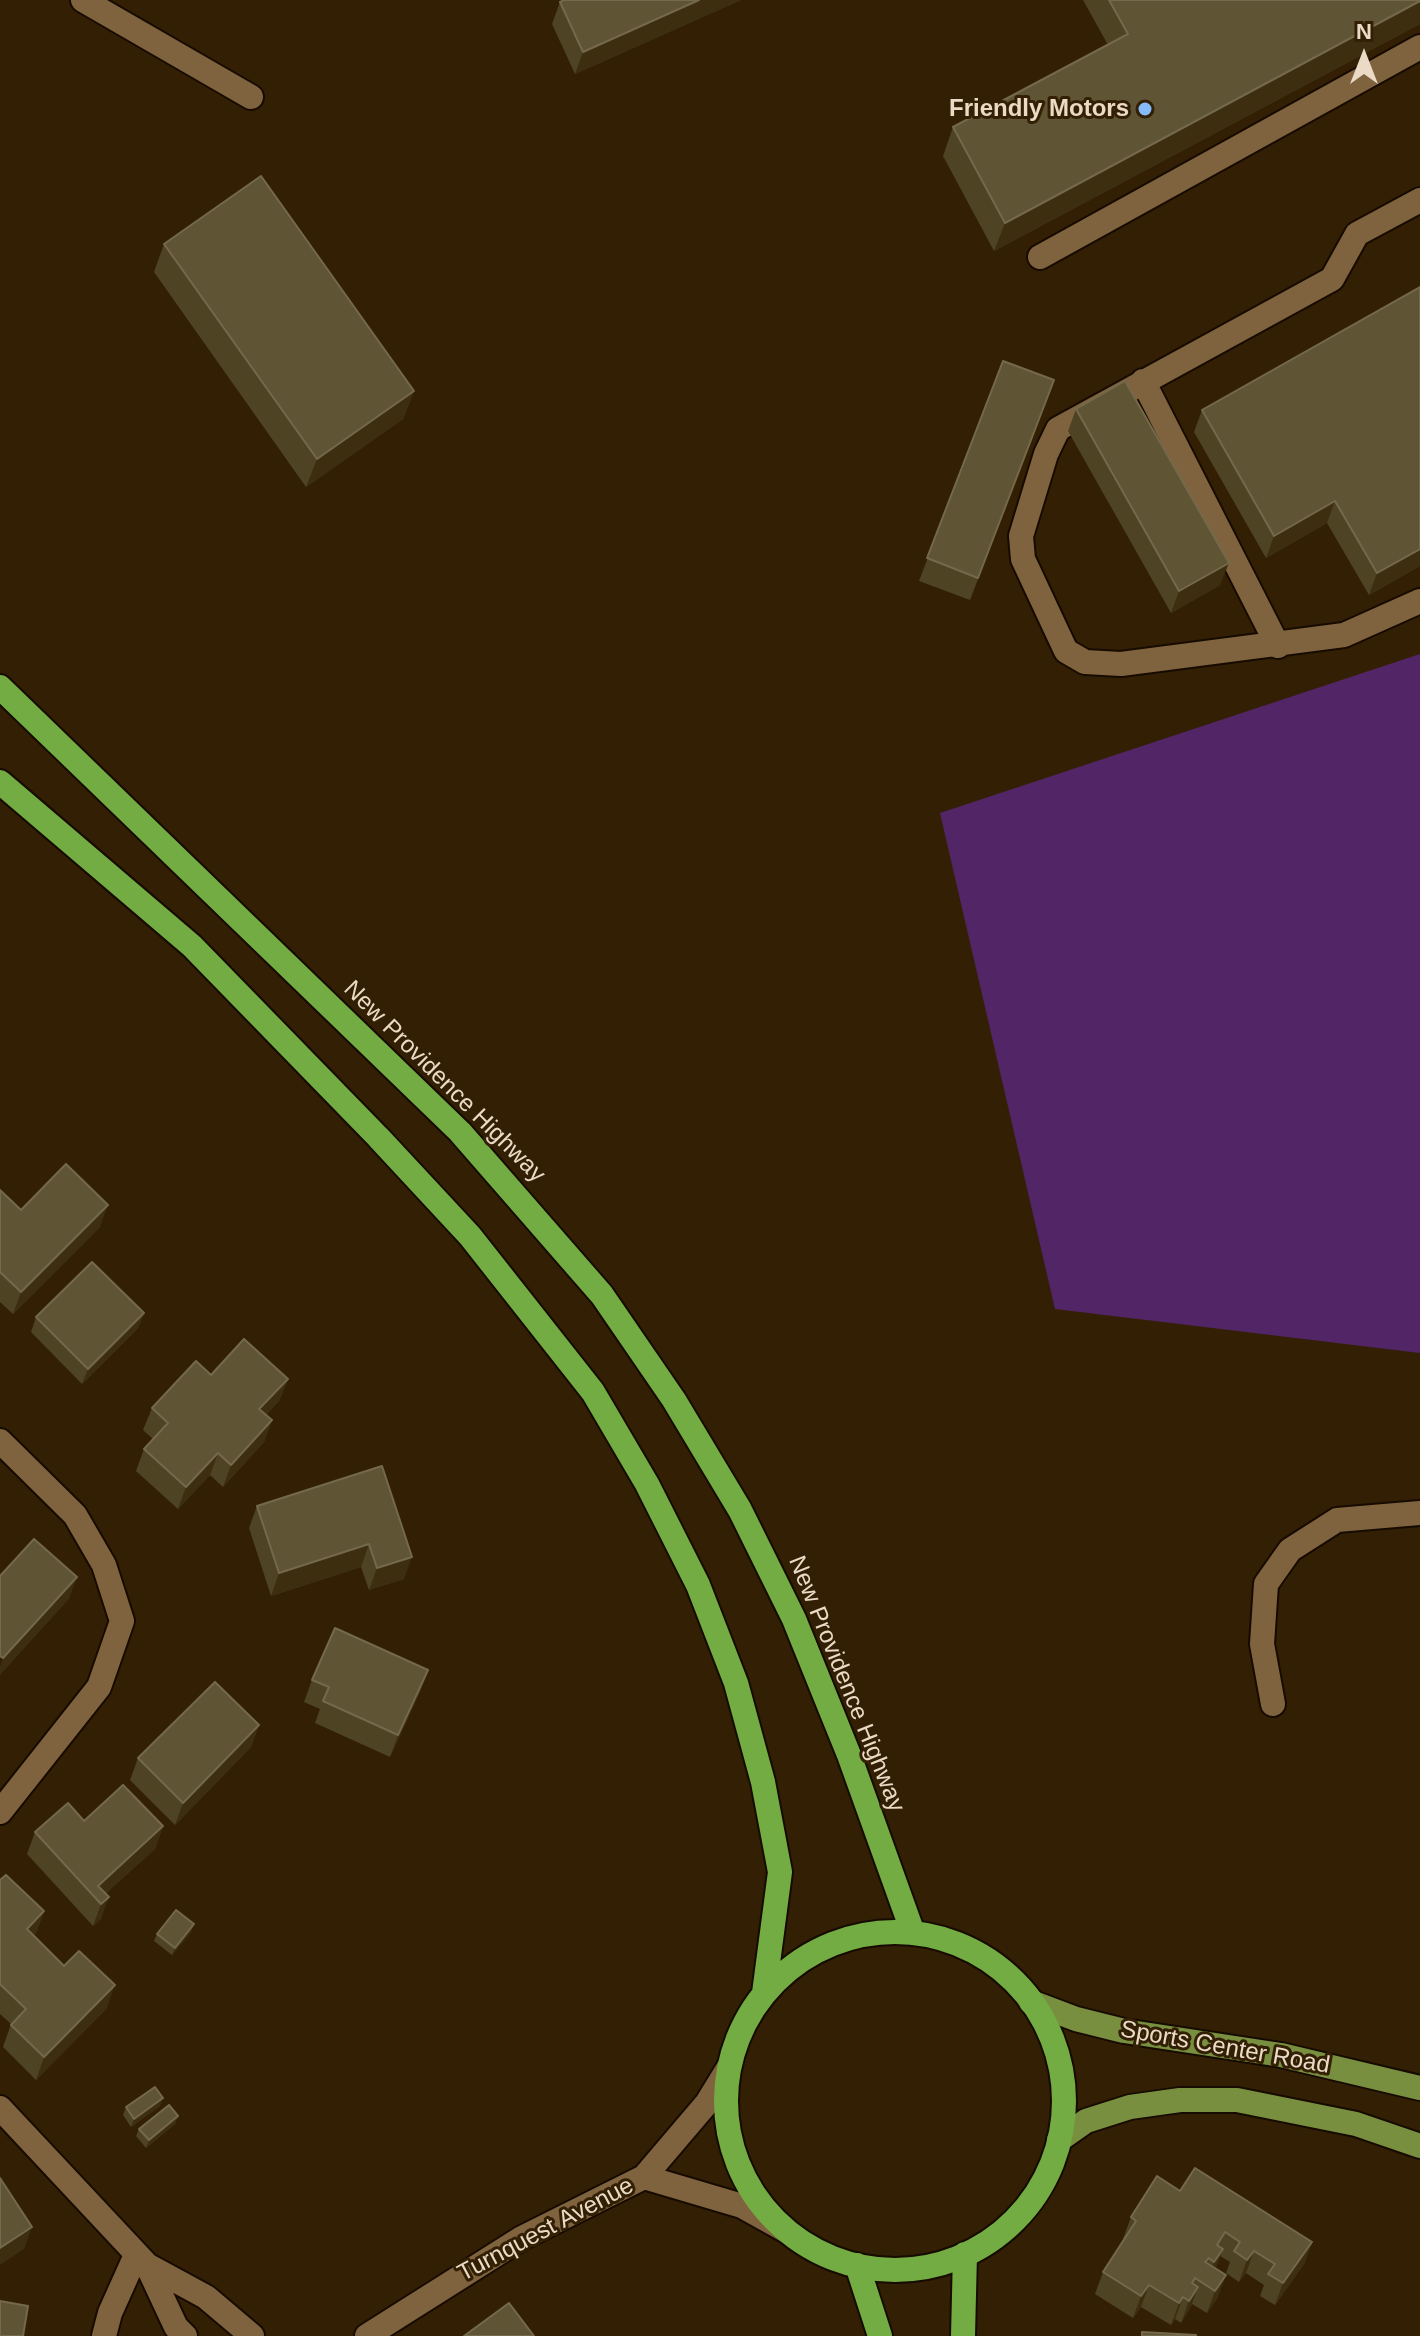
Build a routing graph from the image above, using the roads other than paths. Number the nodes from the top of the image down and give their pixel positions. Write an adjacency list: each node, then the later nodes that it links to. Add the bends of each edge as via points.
1 (83, 0): 3 (street)
2 (1420, 47): 5 (street)
3 (251, 97)
4 (1420, 200): 6 (street, via 1357,234 1332,279)
5 (1040, 257)
6 (1143, 381): 8 (street); 8 (street, via 1058,429 1021,536 1023,559 1066,651 1085,662 1121,664)
7 (1420, 601): 8 (street, via 1344,635)
8 (1278, 646)
9 (0, 687): 15 (highway, New Providence Highway, via 460,1132 602,1295 674,1400 740,1510 788,1605)
10 (0, 782): 16 (highway, via 192,946 378,1137 470,1236 593,1392 698,1585 736,1683 780,1872)
11 (0, 1441): 14 (street, via 75,1515 104,1565 122,1621 99,1687)
12 (1420, 1513): 13 (street, via 1337,1520 1290,1550 1266,1584 1262,1644)
13 (1273, 1704)
14 (0, 1812)
15 (913, 1933): 16 (highway, via 838,1942 795,1965); 17 (highway, via 971,1951 998,1968)
16 (764, 1993): 18 (highway, via 742,2029)
17 (1031, 2002): 19 (main road, Sports Center Road, via 1124,2031 1281,2055); 21 (highway, via 1046,2026 1060,2068 1064,2100)
18 (729, 2067): 23 (street, via 707,2103); 24 (highway, via 726,2114 735,2156 754,2194)
19 (1420, 2088)
20 (0, 2108): 26 (street)
21 (1059, 2140): 22 (main road, Sports Center Road, via 1086,2121 1130,2107 1237,2100 1356,2124); 25 (highway, via 1047,2174 1028,2204 1011,2224)
22 (1420, 2146)
23 (644, 2177): 24 (street, via 742,2206); 31 (street, Turnquest Avenue, via 522,2238)
24 (785, 2230): 27 (highway, via 810,2247)
25 (965, 2254): 27 (highway, via 908,2269); 33 (highway)
26 (142, 2260): 28 (street, via 110,2313); 29 (street); 30 (street, via 206,2297)
27 (857, 2265): 32 (highway)
28 (104, 2336)
29 (185, 2336)
30 (252, 2336)
31 (367, 2336)
32 (880, 2336)
33 (963, 2336)

